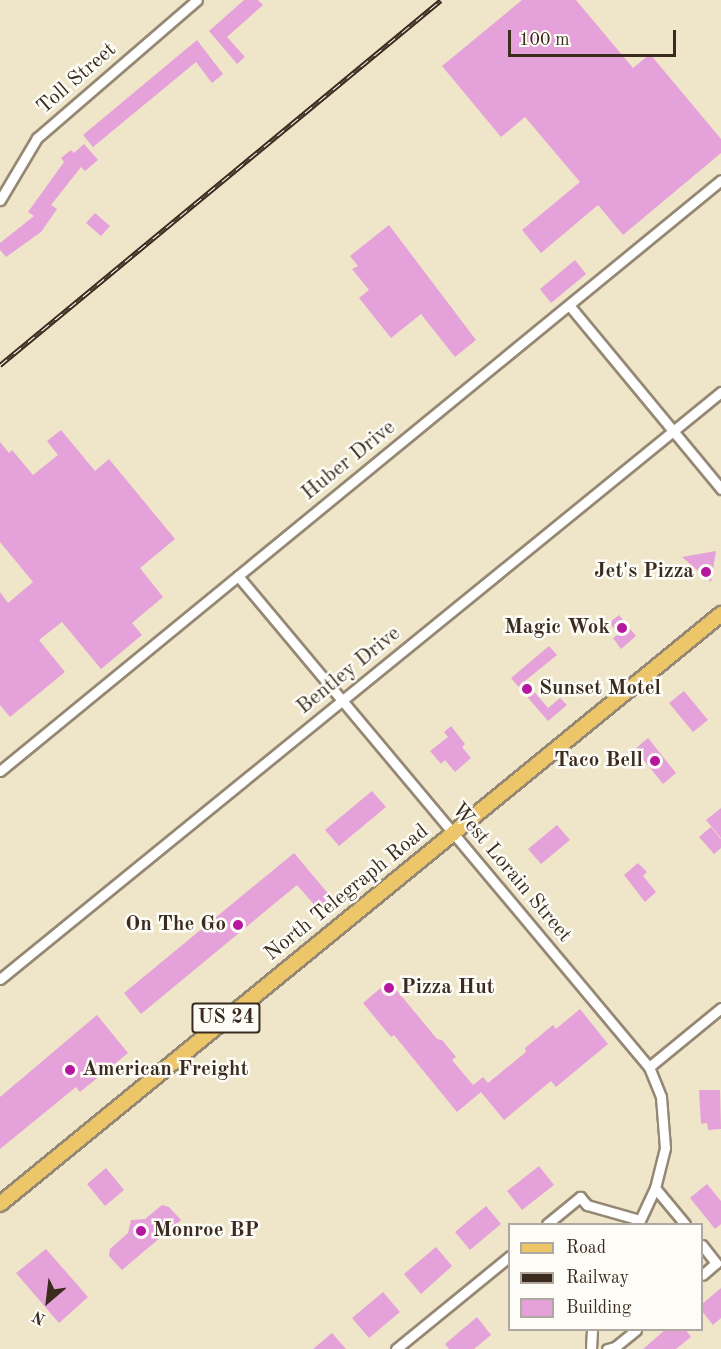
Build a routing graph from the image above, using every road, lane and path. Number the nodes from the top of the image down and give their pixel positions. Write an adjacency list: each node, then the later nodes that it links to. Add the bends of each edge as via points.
1 (197, 0): 3 (street, Toll Street, via 37,138)
2 (721, 180): 4 (street, Huber Drive)
3 (0, 200)
4 (569, 305): 6 (street); 8 (street, Huber Drive)
5 (721, 392): 6 (street, Bentley Drive)
6 (673, 432): 7 (street); 10 (street, Bentley Drive)
7 (721, 489)
8 (238, 576): 10 (street, West Lorain Street); 11 (street, Huber Drive)
9 (721, 614): 12 (main road, North Telegraph Road / US 24)
10 (342, 699): 12 (street, West Lorain Street); 13 (street, Bentley Drive)
11 (0, 771)
12 (453, 833): 15 (street, West Lorain Street); 17 (main road, North Telegraph Road / US 24)
13 (0, 979)
14 (721, 1008): 15 (street)
15 (649, 1067): 16 (street, West Lorain Street, via 661,1097 665,1132 662,1166)
16 (655, 1188): 18 (street, West Lorain Street); 20 (street)
17 (0, 1204)
18 (639, 1222): 19 (street, via 587,1205 580,1197)
19 (548, 1223)
20 (684, 1223)
21 (703, 1246): 23 (street, via 716,1263)
22 (508, 1258): 26 (street)
23 (703, 1274)
24 (592, 1331): 27 (street)
25 (634, 1331): 28 (street)
26 (396, 1349)
27 (591, 1349)
28 (608, 1349)

